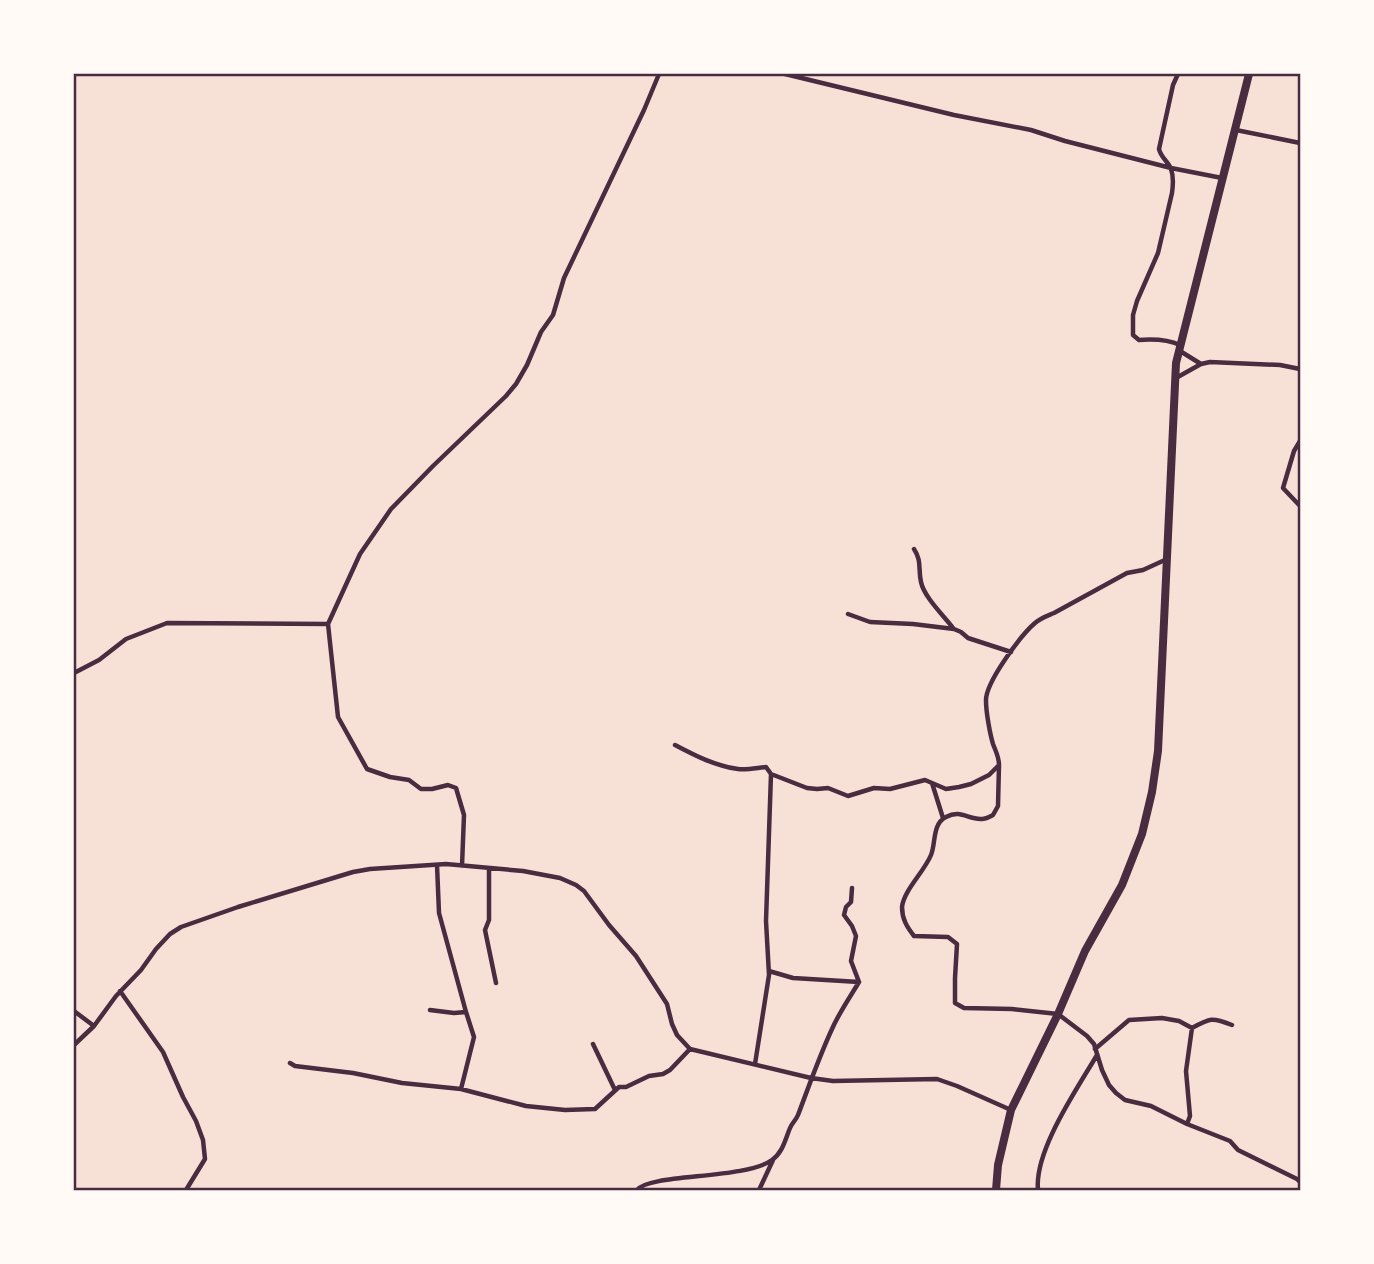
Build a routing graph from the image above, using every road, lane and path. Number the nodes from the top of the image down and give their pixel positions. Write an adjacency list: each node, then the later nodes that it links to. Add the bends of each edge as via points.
1 (659, 74): 18 (street, via 564,278 553,315 516,384 391,509 360,554)
2 (785, 74): 7 (street, via 1031,130)
3 (1178, 74): 7 (street, via 1159,149)
4 (1249, 74): 5 (main road)
5 (1235, 130): 6 (street); 8 (main road)
6 (1300, 143)
7 (1171, 168): 8 (street); 9 (street, via 1169,205 1158,253 1133,315 1133,335 1139,340 1174,342)
8 (1223, 178): 9 (main road)
9 (1180, 348): 10 (street); 12 (main road)
10 (1201, 364): 11 (street); 12 (street)
11 (1300, 369)
12 (1175, 378): 16 (main road)
13 (1300, 441): 14 (street, via 1283,488)
14 (1300, 506)
15 (914, 549): 19 (street, via 926,594)
16 (1167, 559): 20 (street, via 1127,573 1042,618); 38 (main road, via 1158,751 1142,834)
17 (849, 614): 19 (street, via 870,622)
18 (328, 624): 21 (street, via 167,623 126,639); 28 (street, via 338,717 367,769 409,780 421,789 456,788 464,815)
19 (954, 629): 20 (street)
20 (1011, 652): 23 (street, via 991,682 985,701)
21 (74, 673)
22 (675, 745): 24 (street, via 726,766 765,767)
23 (999, 765): 25 (street, via 971,784 946,789); 26 (street, via 998,806 993,816 982,819 956,813)
24 (771, 774): 25 (street, via 807,788 828,788 848,796 925,780); 31 (street, via 766,921)
25 (932, 783): 26 (street)
26 (943, 818): 38 (street, via 935,831 932,852 903,902 905,925 914,936 948,937 957,944 957,1005)
27 (437, 865): 28 (street); 34 (street, via 344,874 181,927); 37 (street, via 439,913)
28 (462, 866): 29 (street)
29 (489, 869): 33 (street, via 485,930); 44 (street, via 560,878 584,891 636,956 667,1004 677,1035)
30 (852, 888): 32 (street, via 844,915 856,936 852,961)
31 (769, 971): 32 (street, via 793,978); 47 (street)
32 (859, 982): 48 (street, via 832,1027)
33 (496, 983)
34 (120, 991): 40 (street); 55 (street, via 163,1052 203,1140 205,1159)
35 (429, 1010): 37 (street)
36 (74, 1011): 40 (street)
37 (466, 1012): 49 (street, via 474,1037)
38 (1058, 1014): 45 (street, via 1087,1036); 51 (main road)
39 (1232, 1025): 41 (street, via 1208,1019)
40 (94, 1026): 43 (street)
41 (1192, 1028): 45 (street, via 1162,1018 1129,1020); 52 (street, via 1186,1072)
42 (593, 1044): 50 (street)
43 (74, 1045)
44 (690, 1049): 47 (street); 50 (street, via 663,1074)
45 (1096, 1052): 52 (street, via 1116,1093); 59 (street, via 1054,1129 1042,1160)
46 (290, 1063): 49 (street, via 402,1083)
47 (755, 1064): 48 (street)
48 (811, 1078): 51 (street, via 937,1079); 53 (street, via 798,1117)
49 (461, 1088): 50 (street, via 526,1106 565,1110 595,1109)
50 (615, 1090)
51 (1012, 1110): 58 (main road)
52 (1187, 1124): 54 (street, via 1230,1141 1238,1150)
53 (774, 1159): 56 (street, via 754,1169 663,1181); 57 (street)
54 (1300, 1182)
55 (186, 1191)
56 (637, 1191)
57 (759, 1191)
58 (996, 1191)
59 (1038, 1191)

